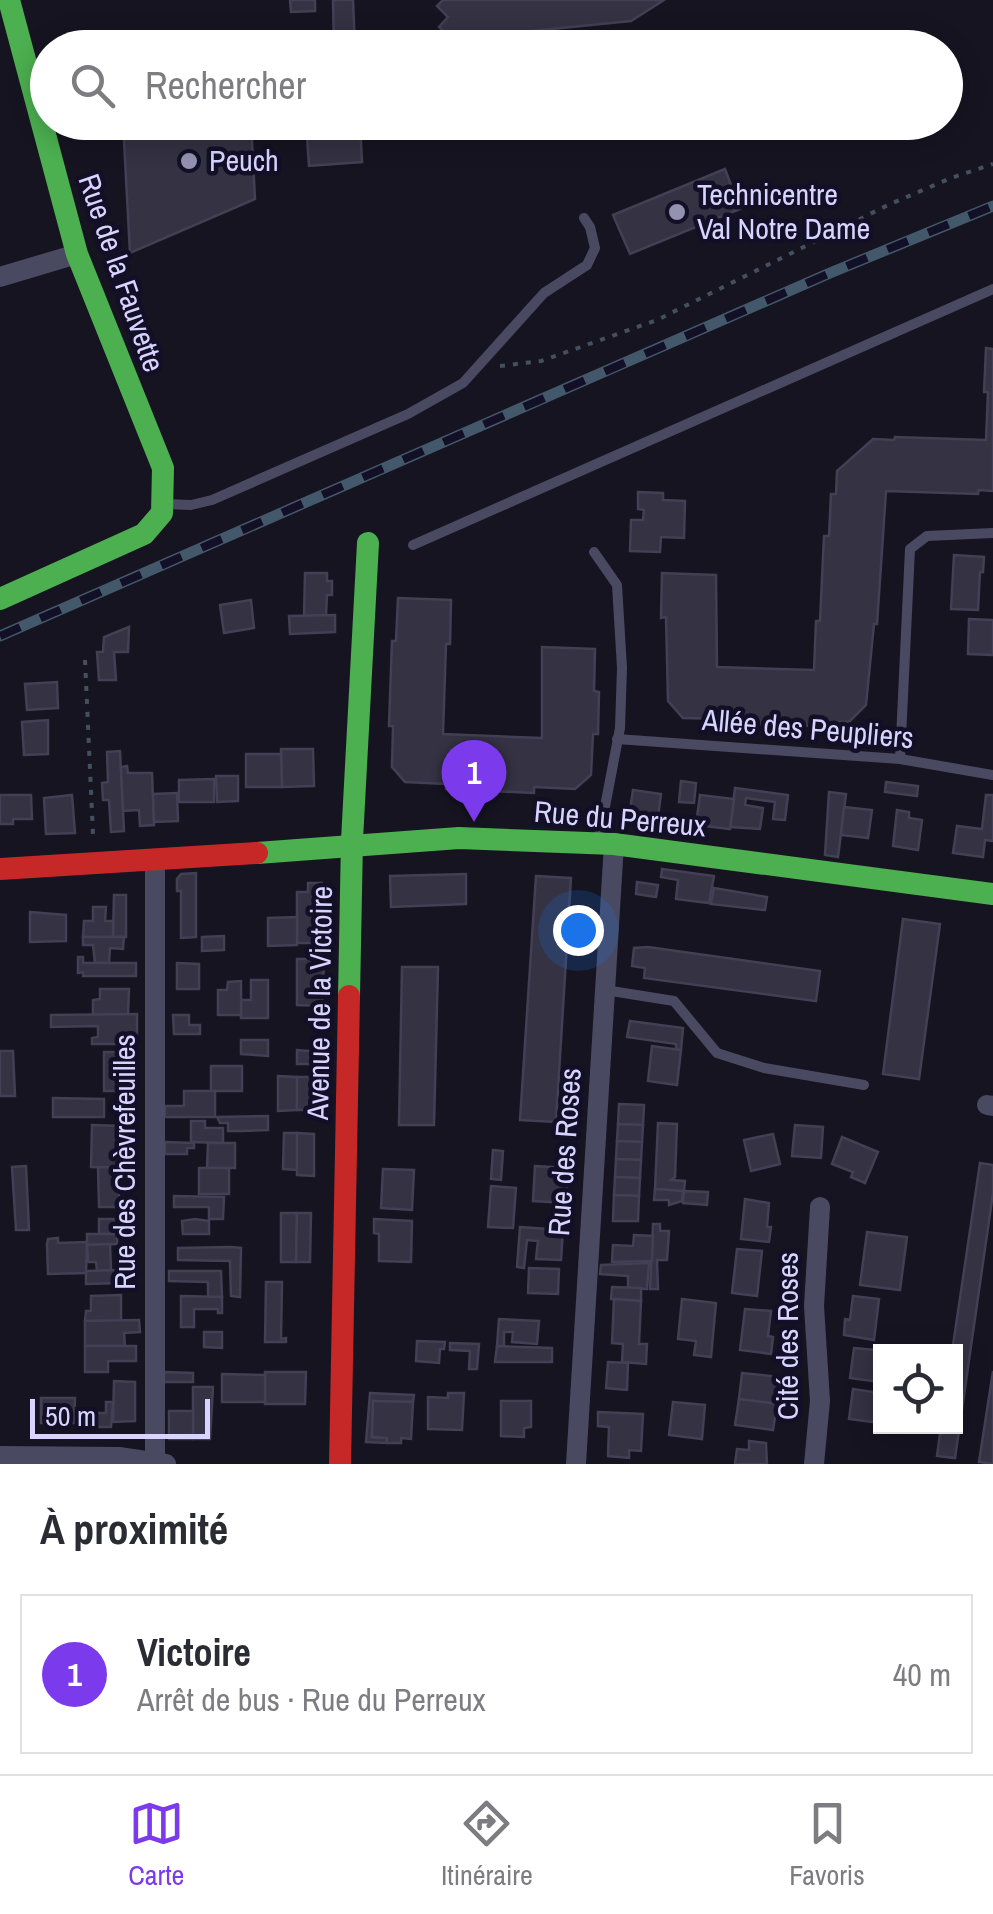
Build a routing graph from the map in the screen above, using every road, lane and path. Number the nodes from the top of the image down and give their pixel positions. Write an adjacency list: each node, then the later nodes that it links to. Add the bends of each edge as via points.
1 (9, 0): 2 (street, Rue de la Fauvette)
2 (30, 78)
3 (46, 140): 6 (street, Rue de la Fauvette)
4 (993, 164): 9 (path, via 888,205 657,320 541,361)
5 (584, 218): 9 (lane, via 596,248 587,265 544,293)
6 (77, 254): 7 (street); 10 (street, Rue de la Fauvette, via 158,455)
7 (0, 278)
8 (993, 288): 13 (lane)
9 (482, 365): 10 (lane, via 438,400 212,500)
10 (164, 504): 15 (street, via 144,534)
11 (993, 533): 18 (lane, via 927,536 910,548)
12 (368, 542): 20 (street, Avenue de la Victoire)
13 (413, 544)
14 (594, 552): 17 (lane, via 617,585)
15 (0, 600)
16 (85, 660): 23 (path)
17 (618, 739): 18 (lane, Allée des Peupliers); 21 (lane)
18 (900, 758): 19 (lane, Allée des Peupliers)
19 (993, 776)
20 (352, 844): 21 (street, Rue du Perreux, via 459,838); 22 (street, Rue du Perreux); 32 (street, Avenue de la Victoire)
21 (606, 844): 25 (street, Rue du Perreux); 26 (street, Rue des Roses)
22 (155, 861): 23 (street, Rue du Perreux); 30 (street, Rue des Chèvrefeuilles)
23 (94, 864): 24 (street, Rue du Perreux)
24 (0, 868)
25 (993, 894)
26 (605, 990): 27 (lane, via 674,1001 717,1053); 33 (street, Rue des Roses)
27 (864, 1085)
28 (820, 1208): 34 (street, Cité des Roses)
29 (0, 1456): 30 (street)
30 (154, 1463): 31 (street)
31 (166, 1464)
32 (340, 1464)
33 (576, 1464)
34 (814, 1464)

